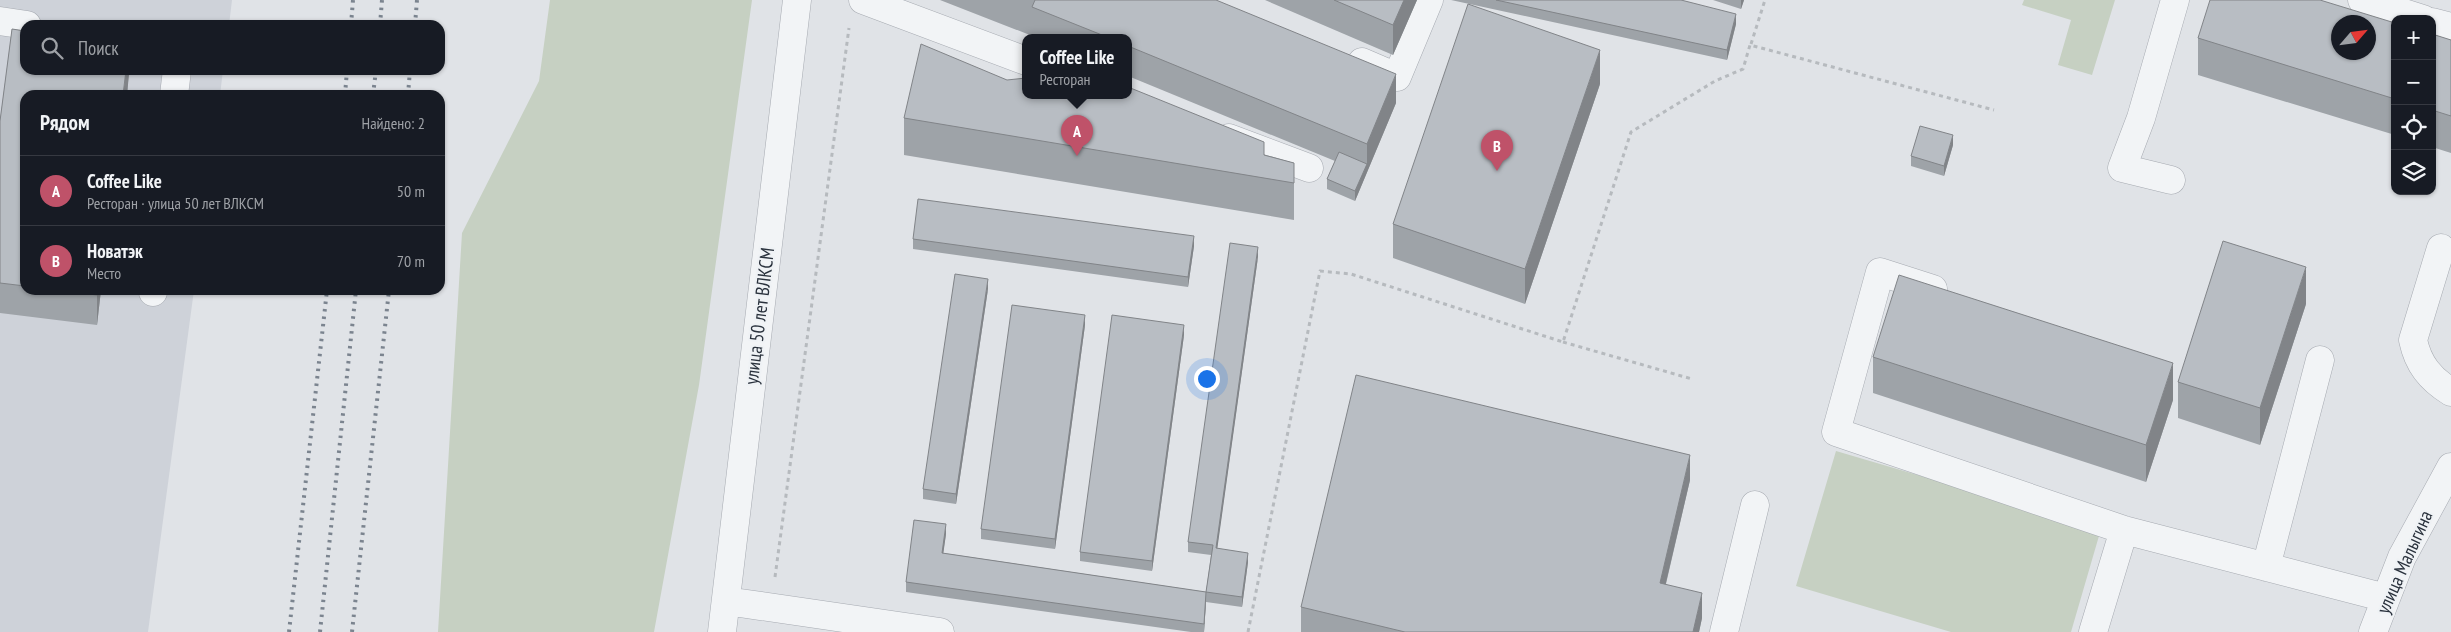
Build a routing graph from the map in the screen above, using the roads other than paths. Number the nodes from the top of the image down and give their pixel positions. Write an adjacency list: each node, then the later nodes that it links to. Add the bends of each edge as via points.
1 (797, 0): 27 (street, улица 50 лет ВЛКСМ)
2 (1429, 0): 11 (street, via 1397,77)
3 (2176, 0): 17 (street, via 2141,118 2122,168)
4 (2362, 0): 6 (street)
5 (857, 10): 12 (street)
6 (2410, 15)
7 (0, 21): 9 (street)
8 (2436, 23): 10 (street)
9 (20, 24)
10 (2451, 27)
11 (1335, 51)
12 (1022, 60)
13 (176, 75): 14 (street)
14 (175, 90)
15 (1207, 130): 16 (street)
16 (1309, 168)
17 (2171, 180)
18 (2441, 248): 21 (street, via 2413,340 2423,368)
19 (1956, 296): 24 (street, via 1880,272 1836,432)
20 (2320, 360): 25 (street)
21 (2451, 392)
22 (2451, 467): 26 (street, улица Малыгина, via 2402,557)
23 (1755, 505): 31 (street)
24 (2124, 530): 25 (street); 32 (street)
25 (2266, 567): 26 (street)
26 (2386, 598): 33 (street, улица Малыгина)
27 (726, 601): 28 (street); 29 (street, улица 50 лет ВЛКСМ)
28 (843, 625): 30 (street)
29 (722, 632)
30 (940, 632)
31 (1724, 632)
32 (2093, 632)
33 (2372, 632)

